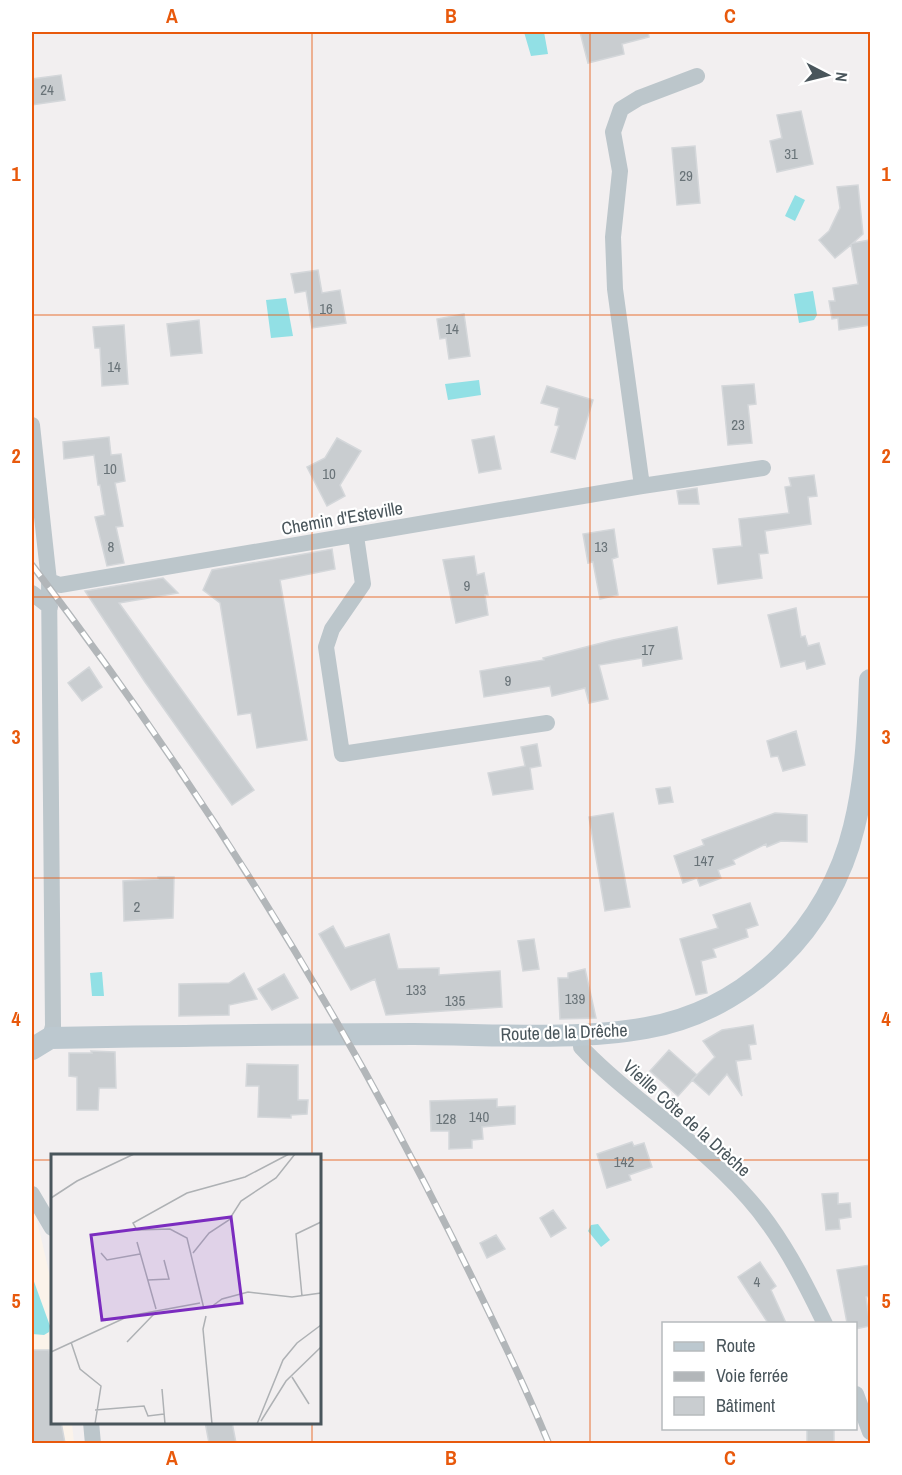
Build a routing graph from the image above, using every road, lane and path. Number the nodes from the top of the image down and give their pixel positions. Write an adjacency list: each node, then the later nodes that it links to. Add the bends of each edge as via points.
1 (697, 76): 4 (street, via 639,98 621,110 613,132 620,171 613,237 615,289)
2 (32, 425): 6 (street)
3 (763, 468): 4 (street, Chemin d'Esteville)
4 (642, 486): 5 (street, Chemin d'Esteville)
5 (356, 536): 6 (street, Chemin d'Esteville, via 60,585); 10 (street, via 363,584 332,629 326,646 342,754)
6 (49, 581): 8 (street)
7 (32, 593): 8 (street)
8 (50, 607): 12 (street, via 53,1026)
9 (870, 680): 11 (street, Route de la Drêche, via 866,754 854,826 834,886 802,935 764,975 714,1006 646,1028)
10 (547, 723)
11 (580, 1035): 12 (street, Route de la Drêche, via 344,1034); 15 (street, Vieille Côte de la Drèche, via 581,1047 598,1065 699,1151 768,1222)
12 (41, 1043)
13 (32, 1194): 14 (street)
14 (51, 1226)
15 (824, 1322)
16 (857, 1399): 18 (street)
17 (91, 1424): 19 (street)
18 (870, 1431)
19 (93, 1443)

